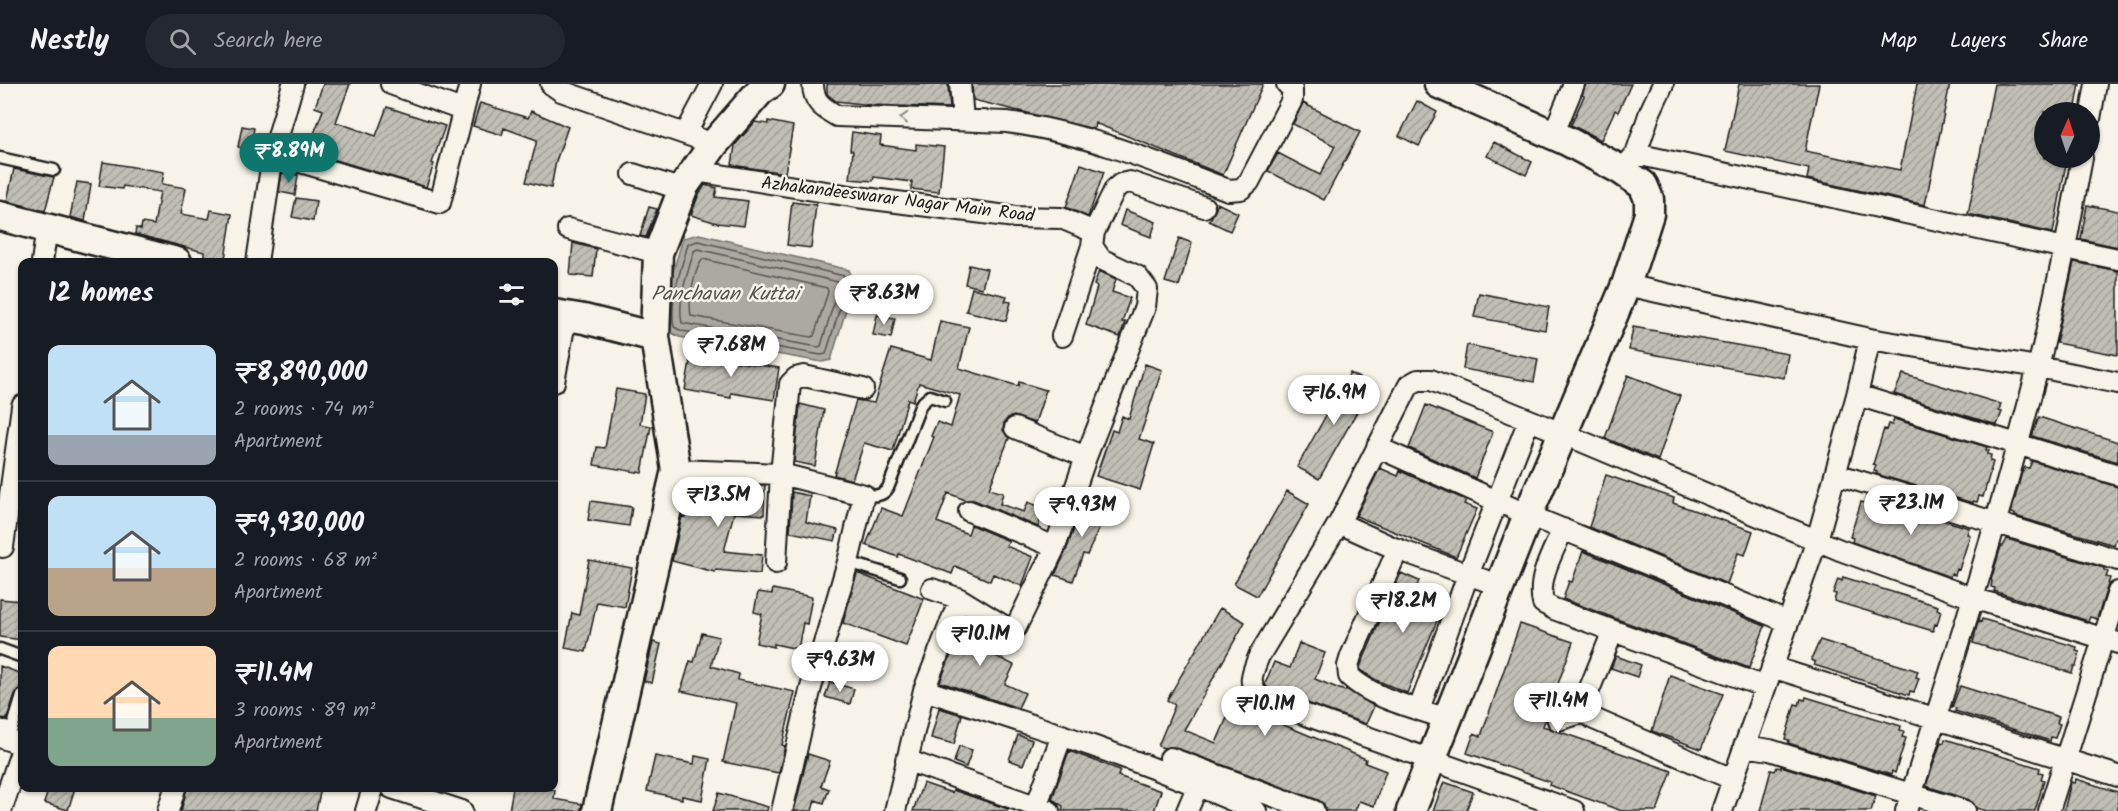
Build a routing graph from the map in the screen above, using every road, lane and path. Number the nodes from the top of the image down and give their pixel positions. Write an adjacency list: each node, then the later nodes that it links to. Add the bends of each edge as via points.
1 (293, 84): 20 (street)
2 (391, 84): 15 (street)
3 (471, 84): 15 (street)
4 (551, 84): 17 (street, via 561,91)
5 (712, 84): 17 (street)
6 (770, 84): 19 (street)
7 (813, 84): 16 (street, one-way to 7, via 837,116 820,106)
8 (960, 84): 16 (street)
9 (1287, 84): 16 (street, via 1292,89 1292,100 1249,182 1241,189 1228,190 1135,154 1031,125)
10 (1439, 84): 18 (street)
11 (1574, 84): 18 (street)
12 (1664, 84): 22 (street)
13 (2096, 84): 14 (street)
14 (2093, 102)
15 (462, 110): 20 (street, via 440,203)
16 (963, 120)
17 (686, 133): 19 (street)
18 (1553, 135): 22 (street)
19 (714, 144): 26 (street)
20 (273, 154): 36 (street)
21 (0, 158): 24 (lane)
22 (1629, 162): 32 (street); 38 (street, via 1649,199 1649,214)
23 (2080, 168): 32 (street)
24 (54, 170)
25 (633, 174): 26 (street, Azhakandeeswarar Nagar Main Road)
26 (689, 180): 31 (street, Azhakandeeswarar Nagar Main Road, via 1015,217 1061,218); 33 (street)
27 (1204, 207): 31 (street, via 1130,182 1121,184 1115,189)
28 (0, 216): 29 (street)
29 (47, 228): 34 (street); 35 (street)
30 (568, 229): 33 (street)
31 (1093, 239): 40 (street); 55 (street, Azhakandeeswarar Nagar Main Road, via 1101,259 1137,276 1147,289 1145,307)
32 (2065, 248): 37 (street); 44 (street)
33 (658, 253): 42 (street)
34 (43, 258)
35 (162, 258)
36 (258, 258)
37 (2118, 259)
38 (1626, 285): 43 (street); 51 (street)
39 (560, 315): 41 (street); 42 (street)
40 (1062, 336)
41 (558, 337)
42 (655, 337): 56 (street)
43 (1870, 339): 44 (street); 47 (street)
44 (2038, 367): 45 (street); 53 (street)
45 (2118, 383)
46 (863, 389): 57 (street, via 804,376 790,384)
47 (1857, 395): 53 (street); 58 (street)
48 (945, 400): 60 (lane, via 930,396 921,404 885,493)
49 (1529, 420): 51 (street); 54 (street, via 1431,380 1418,381 1409,385); 61 (street)
50 (1015, 428): 55 (street)
51 (1563, 434): 63 (street); 67 (street)
52 (18, 436): 68 (street)
53 (2017, 443): 59 (street); 64 (street)
54 (1377, 447): 61 (street); 65 (street)
55 (1086, 457): 69 (street, Azhakandeeswarar Nagar Main Road)
56 (676, 470): 57 (street); 117 (street)
57 (781, 474): 60 (street); 72 (street)
58 (1836, 474): 64 (street); 67 (street)
59 (2118, 475)
60 (864, 495): 73 (street)
61 (1496, 501): 63 (street); 74 (street)
62 (969, 511): 69 (street)
63 (1528, 515): 66 (street); 76 (street)
64 (1994, 522): 71 (street); 79 (street)
65 (1339, 523): 70 (street); 104 (street, via 1259,656 1251,675 1252,689 1261,699)
66 (1563, 529): 81 (street); 82 (street, via 1545,571 1540,592 1543,603)
67 (1817, 540): 79 (street); 81 (street)
68 (3, 547)
69 (1055, 548): 80 (street, Azhakandeeswarar Nagar Main Road, via 1012,631)
70 (1398, 549): 74 (street); 90 (street, via 1351,656 1349,676 1374,693)
71 (2118, 560)
72 (776, 562)
73 (848, 562): 75 (lane); 118 (street, via 810,691)
74 (1468, 574): 76 (street); 90 (street)
75 (900, 578)
76 (1501, 586): 92 (street)
77 (932, 589): 80 (street)
78 (2118, 592): 83 (street)
79 (1973, 598): 83 (street); 93 (street)
80 (960, 599): 88 (street)
81 (1788, 622): 86 (street)
82 (1613, 631): 87 (street); 91 (street, via 1585,700)
83 (2111, 640): 102 (street)
84 (0, 649): 85 (lane)
85 (18, 656)
86 (1772, 667): 87 (street); 93 (street)
87 (1765, 687): 99 (street)
88 (924, 690): 96 (street); 103 (street)
89 (18, 709): 95 (lane, via 12,729)
90 (1419, 709): 92 (street)
91 (1585, 712): 94 (street); 106 (street)
92 (1447, 719): 104 (street)
93 (1935, 719): 102 (street); 111 (street)
94 (1558, 720)
95 (0, 725)
96 (1062, 735): 107 (street); 112 (street)
97 (0, 737): 98 (street)
98 (18, 745)
99 (1744, 746): 106 (street); 111 (street, via 1770,750)
100 (1170, 758): 122 (street)
101 (18, 759): 113 (street)
102 (2065, 759): 105 (street); 127 (street)
103 (906, 760): 112 (street); 119 (street)
104 (1430, 760): 123 (street); 124 (street)
105 (2118, 776)
106 (1732, 779): 125 (street)
107 (1198, 784): 120 (street); 121 (street)
108 (174, 792): 114 (street)
109 (372, 792): 115 (street)
110 (405, 792): 116 (street)
111 (1909, 803): 126 (street)
112 (1042, 809)
113 (1, 811)
114 (168, 811)
115 (366, 811)
116 (462, 811)
117 (597, 811)
118 (782, 811)
119 (895, 811)
120 (1187, 811)
121 (1256, 811)
122 (1314, 811)
123 (1411, 811)
124 (1574, 811)
125 (1722, 811)
126 (1965, 811)
127 (2049, 811)

